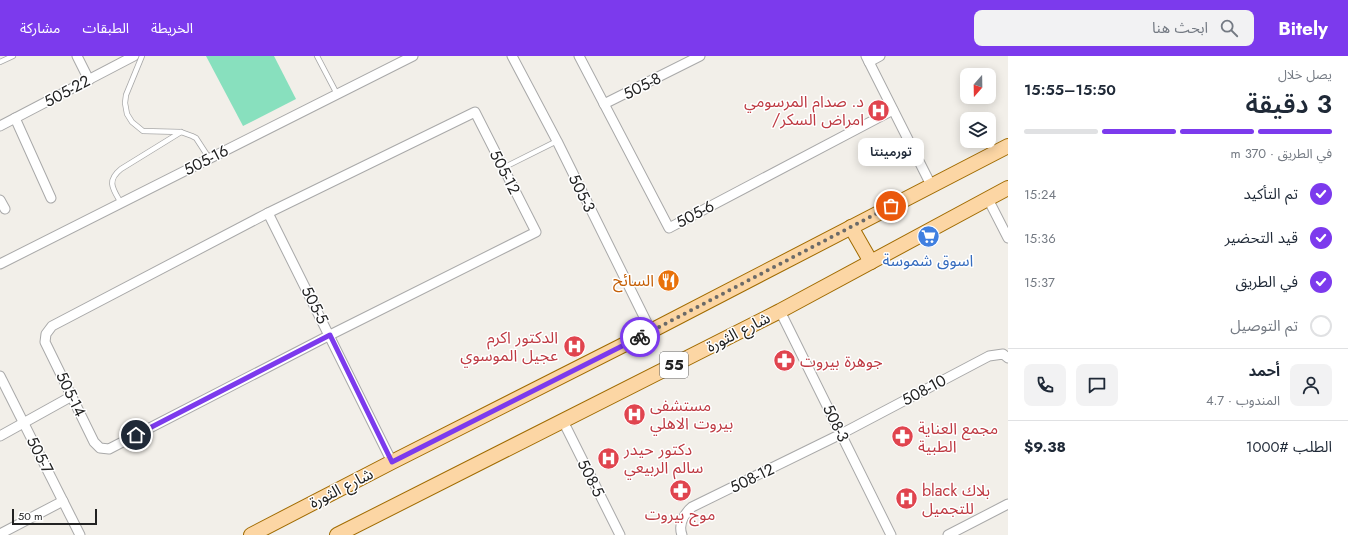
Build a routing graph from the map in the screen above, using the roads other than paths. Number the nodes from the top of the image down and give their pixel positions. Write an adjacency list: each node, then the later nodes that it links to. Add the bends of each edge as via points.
1 (13, 56): 12 (lane)
2 (77, 56): 13 (street)
3 (134, 56): 13 (street, 505-22)
4 (142, 56): 19 (lane, via 126,95 127,114 143,131)
5 (317, 56): 14 (lane)
6 (413, 56): 14 (street, 505-16)
7 (512, 56): 20 (street, 505-3)
8 (579, 56): 15 (street, 505-6)
9 (700, 56): 15 (street, 505-8)
10 (880, 56): 11 (street)
11 (867, 59): 16 (street)
12 (0, 62)
13 (89, 80): 17 (street, 505-22)
14 (337, 94): 22 (street, 505-16)
15 (604, 104): 16 (street, 505-6, via 669,228)
16 (893, 110): 24 (street)
17 (15, 118): 18 (street, 505-22); 26 (street)
18 (0, 126)
19 (181, 132): 22 (lane, via 196,138); 29 (lane, via 115,174 112,187)
20 (557, 141): 23 (lane); 37 (street, 505-3)
21 (1008, 146): 24 (main road, شارع الثورة / 55)
22 (209, 158): 29 (street, 505-16)
23 (503, 168): 31 (street, 505-12, via 475,112); 38 (street, 505-12, via 536,232)
24 (931, 186): 32 (main road, شارع الثورة / 55)
25 (1008, 188): 27 (main road, شارع الثورة / 55)
26 (51, 198)
27 (988, 199): 33 (street); 34 (main road, شارع الثورة / 55)
28 (0, 200): 30 (street)
29 (121, 203): 35 (street, 505-16)
30 (5, 209)
31 (268, 213): 38 (street, 505-5); 41 (street, 505-14, via 52,326 44,342)
32 (851, 227): 34 (main road); 37 (main road, شارع الثورة / 55)
33 (1008, 238)
34 (871, 262): 36 (main road, شارع الثورة / 55)
35 (0, 264)
36 (780, 311): 42 (main road, شارع الثورة / 55); 44 (street, 508-3)
37 (651, 331): 46 (main road, شارع الثورة / 55)
38 (330, 335): 41 (street, 505-14, via 109,450 100,448 94,442); 46 (street, 505-5)
39 (1008, 358): 44 (street, 508-10, via 1003,354 989,356)
40 (0, 376): 43 (street, 505-7)
41 (72, 396): 43 (street)
42 (563, 421): 50 (main road, شارع الثورة / 55); 53 (street, 508-5)
43 (24, 423): 45 (street); 47 (street, 505-7)
44 (841, 434): 54 (street, 508-12, via 692,506 683,516); 55 (street, 508-3)
45 (0, 436)
46 (392, 462): 52 (main road, شارع الثورة / 55)
47 (63, 501): 49 (street); 51 (street, 505-7)
48 (1008, 504): 56 (street)
49 (0, 534)
50 (341, 534)
51 (80, 535)
52 (251, 535)
53 (620, 535)
54 (682, 535)
55 (891, 535)
56 (948, 535)

